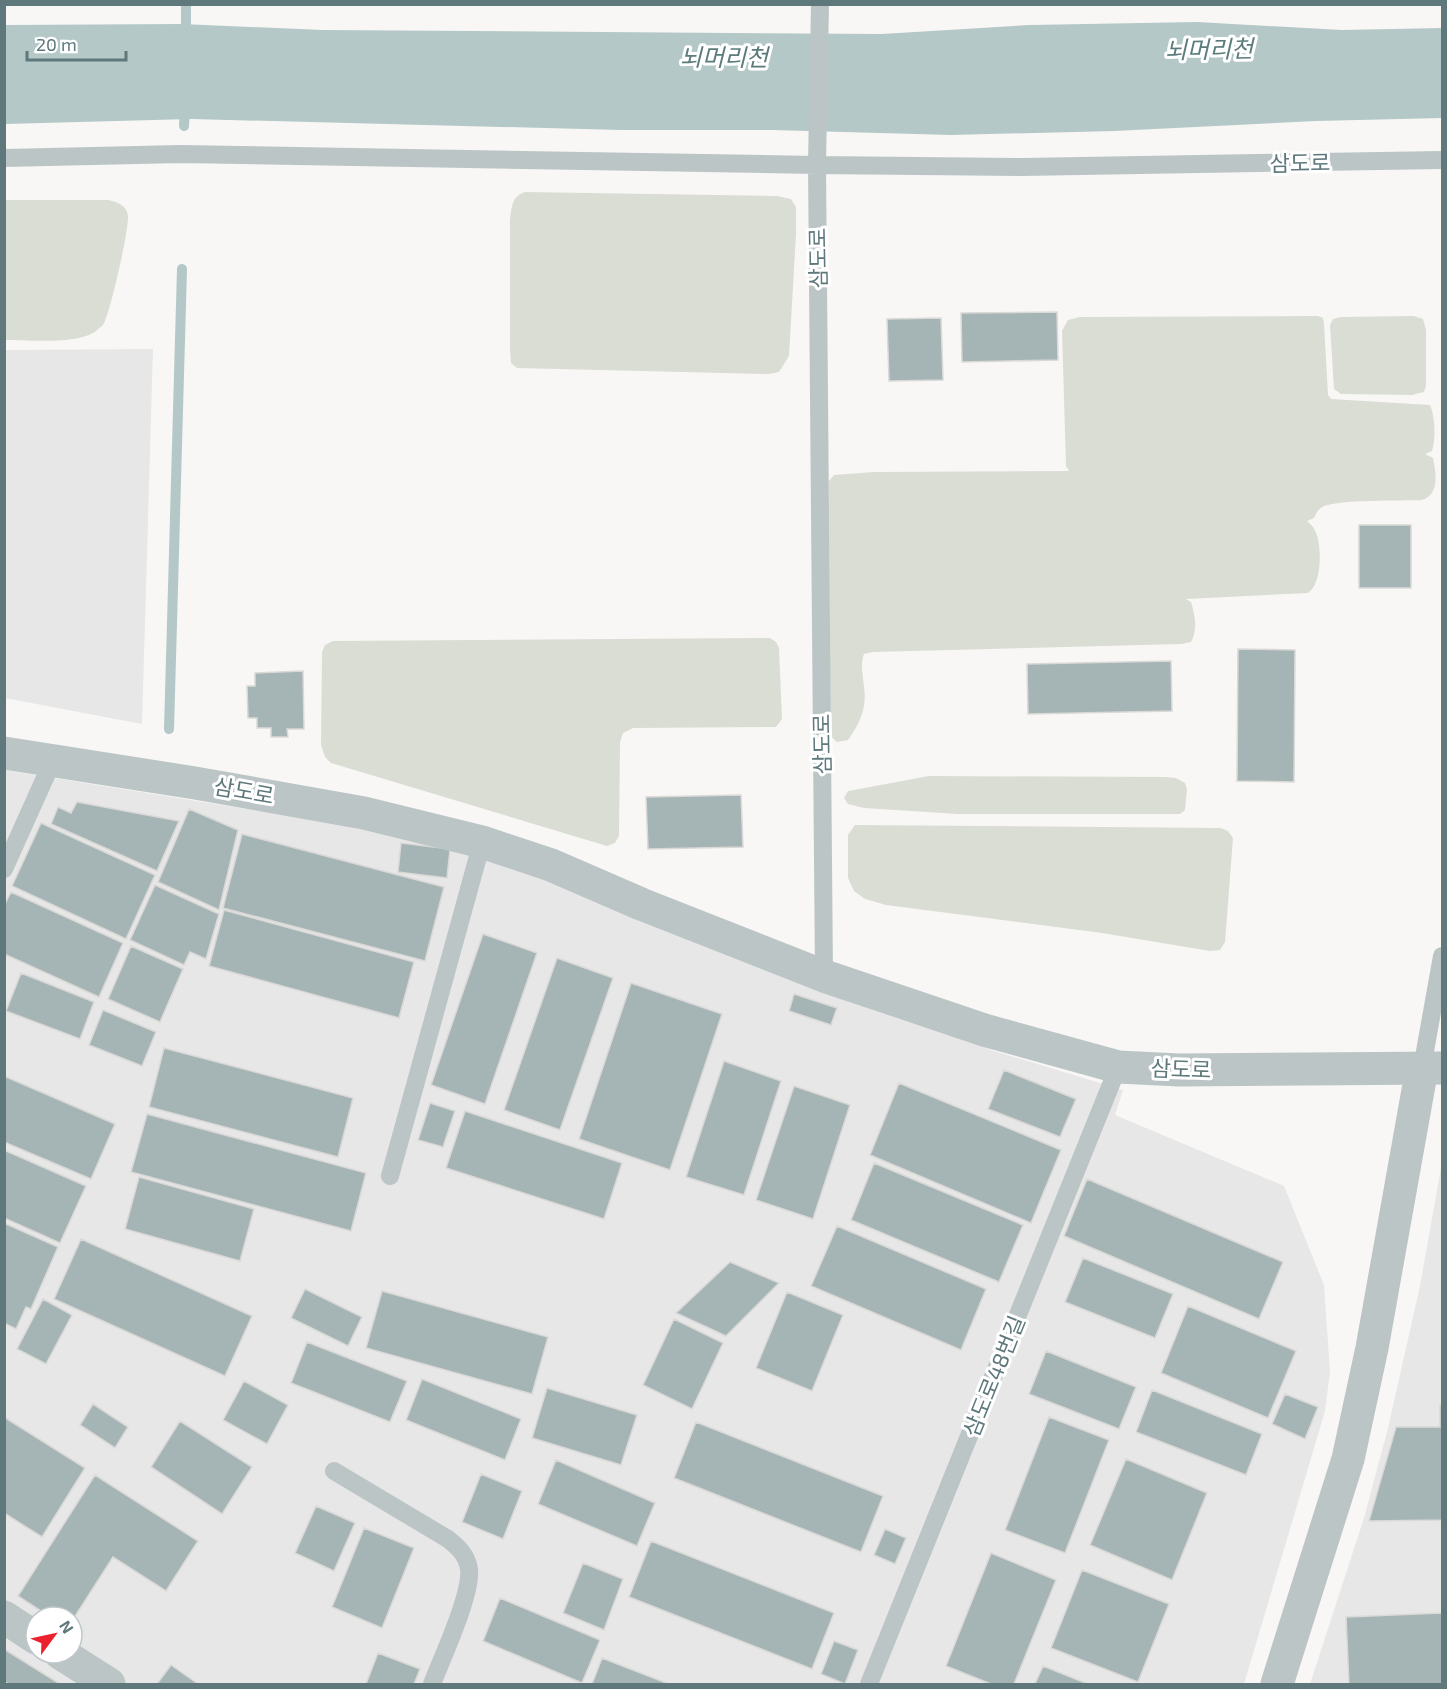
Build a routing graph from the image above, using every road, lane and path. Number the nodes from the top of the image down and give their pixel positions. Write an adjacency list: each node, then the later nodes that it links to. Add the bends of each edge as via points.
1 (820, 4): 4 (lane)
2 (4, 158): 4 (lane, via 181,154)
3 (1443, 160): 4 (lane, 삼도로, via 1022,167)
4 (817, 165): 10 (lane, 삼도로)
5 (4, 753): 6 (street, 삼도로)
6 (52, 760): 7 (street, 삼도로, via 364,813); 8 (lane)
7 (482, 842): 10 (street, 삼도로, via 551,865); 13 (lane)
8 (4, 869)
9 (1443, 956): 12 (lane)
10 (824, 976): 11 (street, 삼도로, via 984,1030)
11 (1118, 1067): 12 (street, 삼도로); 20 (lane, 삼도로48번길)
12 (1432, 1068): 21 (street, via 1348,1459)
13 (390, 1176)
14 (334, 1471): 19 (lane, via 448,1539 466,1558 466,1594)
15 (4, 1617): 16 (street)
16 (24, 1630)
17 (79, 1665): 18 (street)
18 (109, 1684)
19 (432, 1684)
20 (869, 1684)
21 (1277, 1684)

